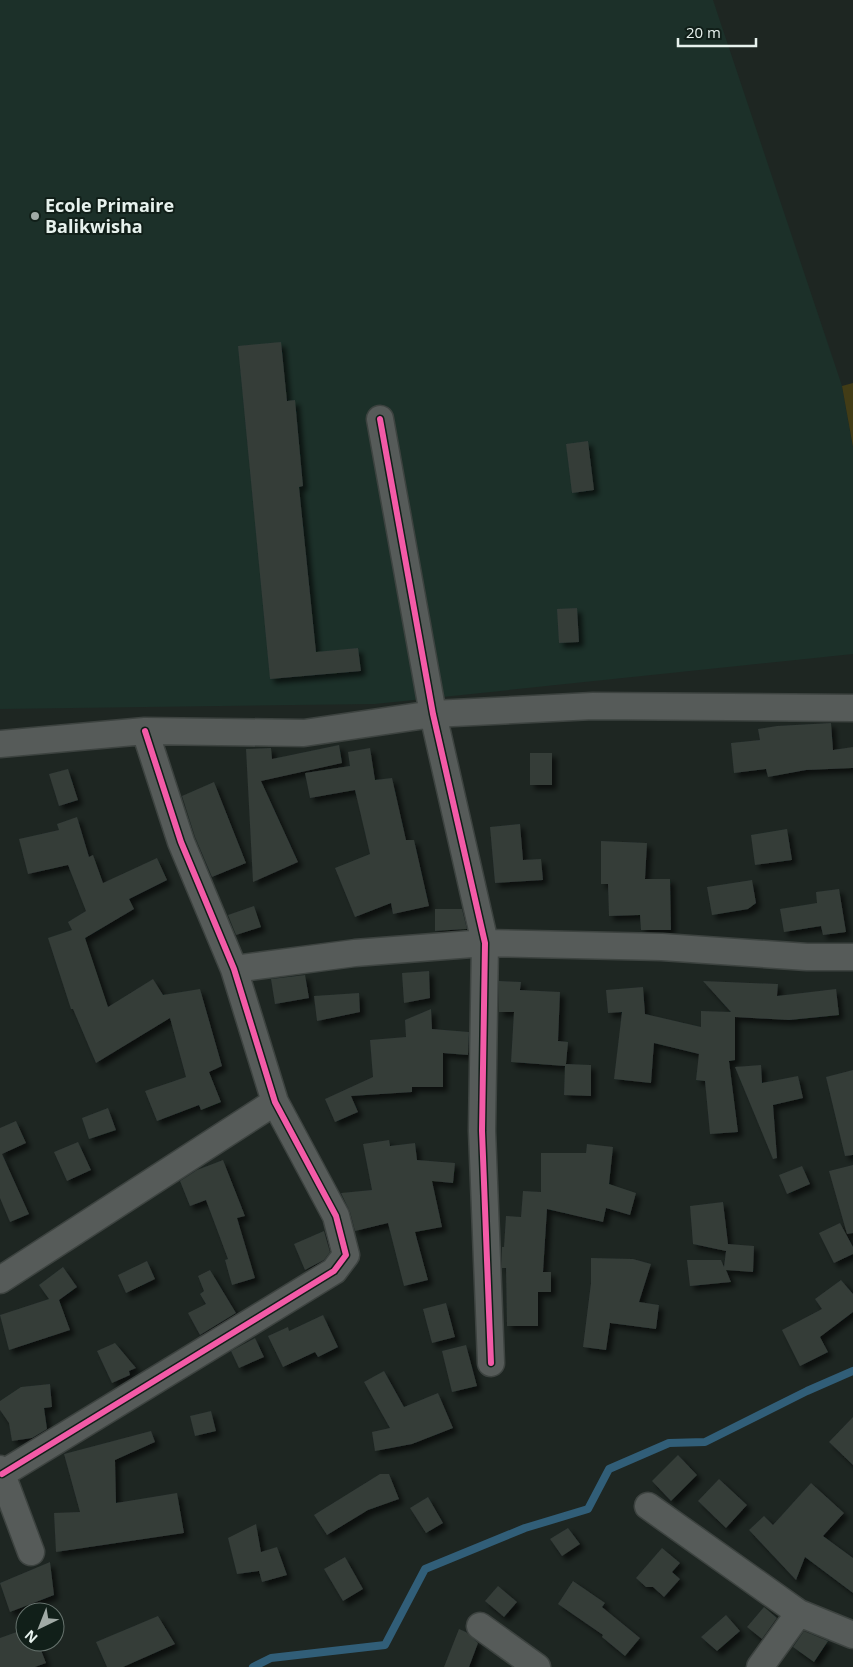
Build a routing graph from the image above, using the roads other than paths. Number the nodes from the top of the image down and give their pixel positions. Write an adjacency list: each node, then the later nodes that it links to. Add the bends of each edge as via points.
1 (380, 419): 3 (street)
2 (853, 708): 3 (street, via 593,706)
3 (433, 714): 4 (street, via 304,732); 6 (street)
4 (145, 730): 5 (street); 8 (street, via 182,842)
5 (0, 744)
6 (485, 943): 7 (street, via 662,947); 8 (street, via 355,953); 11 (street, via 482,1131)
7 (853, 957)
8 (234, 969): 9 (street)
9 (275, 1102): 10 (street); 12 (street, via 336,1216 346,1255 334,1271)
10 (0, 1280)
11 (491, 1363)
12 (1, 1471): 14 (street)
13 (648, 1506): 15 (street)
14 (31, 1552)
15 (799, 1612): 17 (street); 19 (street)
16 (480, 1626): 18 (street)
17 (853, 1635)
18 (537, 1667)
19 (760, 1667)

